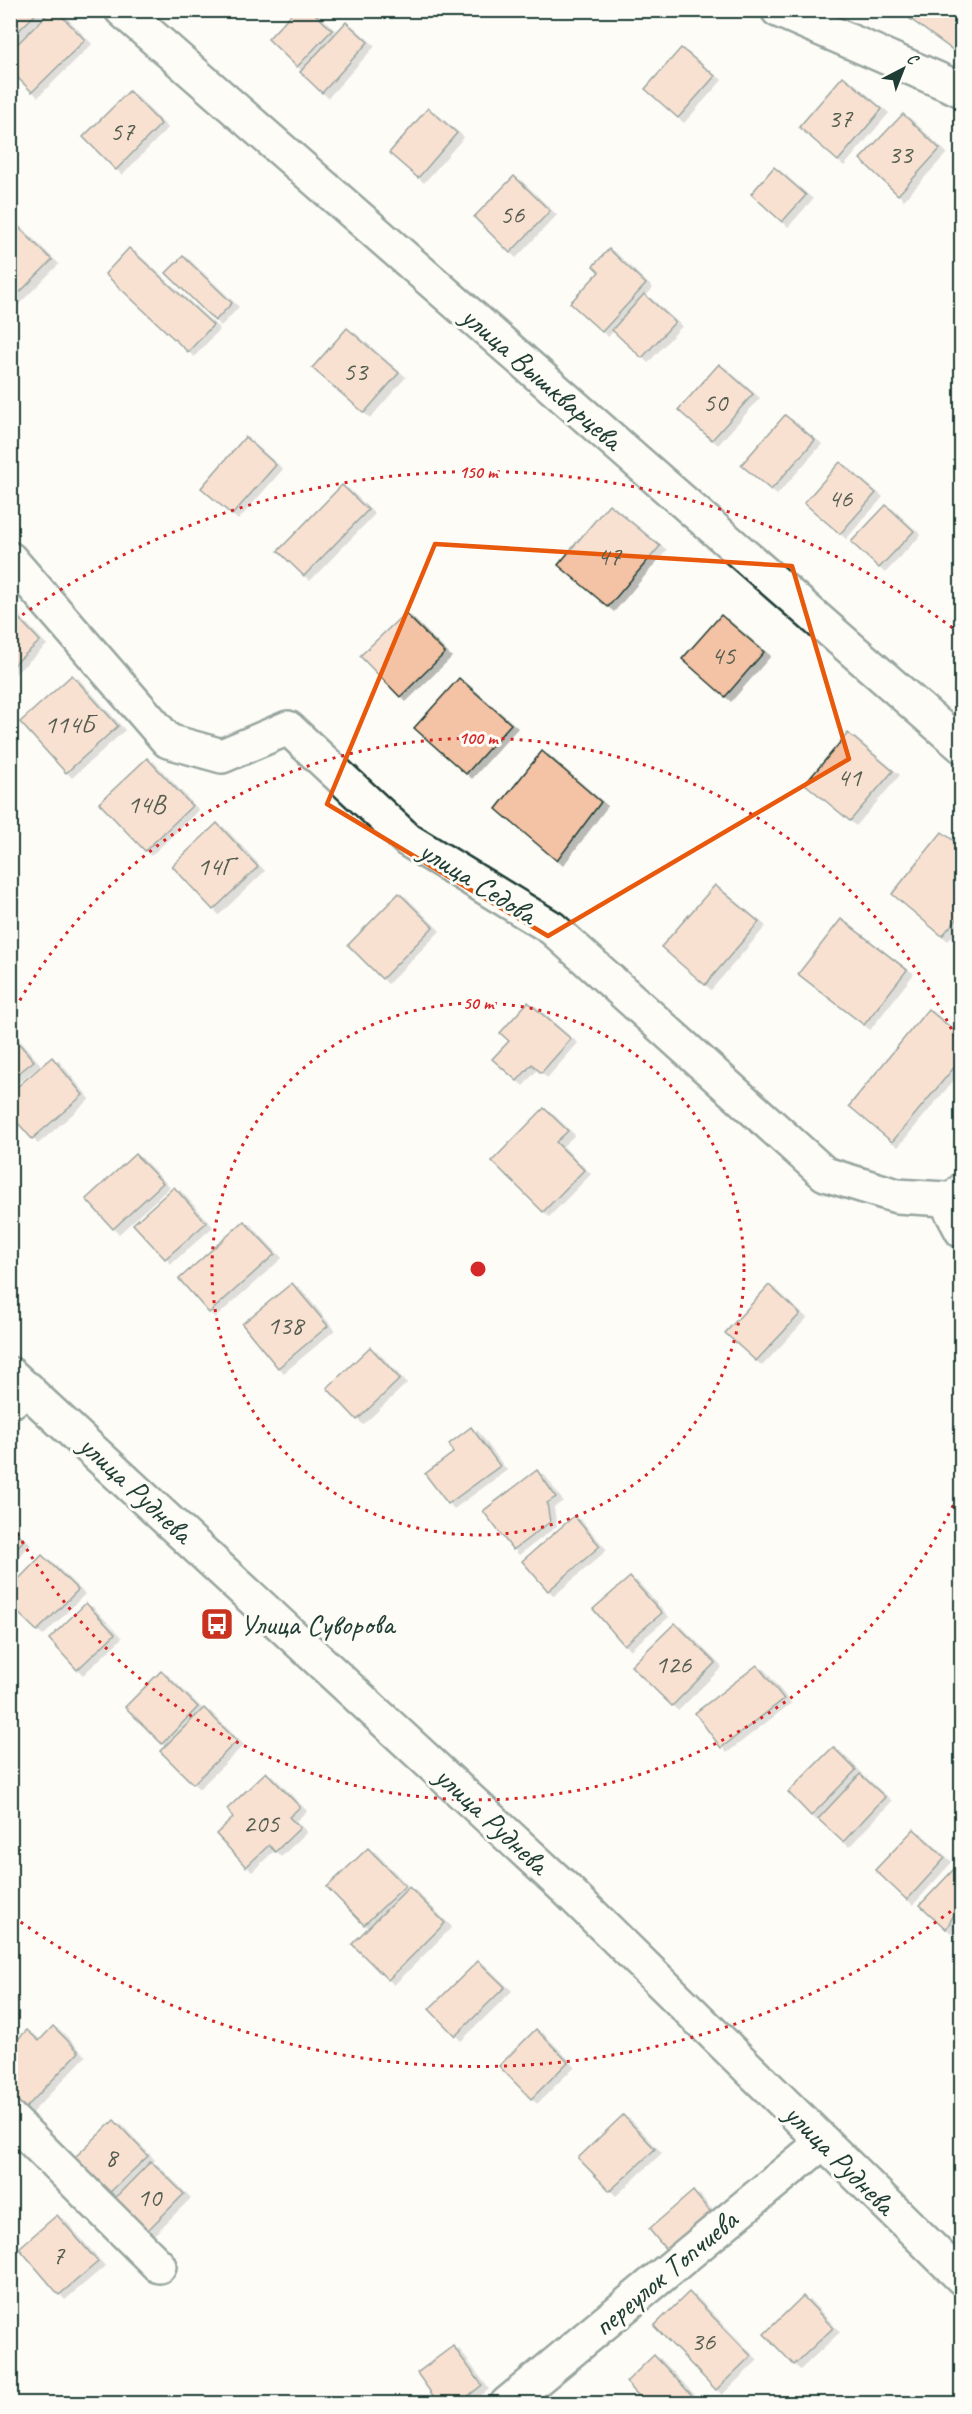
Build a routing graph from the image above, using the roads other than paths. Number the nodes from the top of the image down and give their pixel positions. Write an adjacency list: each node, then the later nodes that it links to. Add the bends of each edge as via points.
1 (122, 10): 5 (street, улица Вышкварцева)
2 (778, 10): 3 (street)
3 (962, 90)
4 (10, 559): 6 (street, улица Седова, via 168,741 222,756 288,728 408,840 552,928 825,1174 897,1196)
5 (962, 746)
6 (953, 1190): 7 (street, улица Седова)
7 (962, 1231)
8 (16, 1388): 10 (street, улица Руднева, via 567,1890)
9 (10, 2118): 11 (street)
10 (823, 2142): 12 (street, улица Руднева); 13 (street, переулок Топчиева)
11 (159, 2266)
12 (962, 2278)
13 (507, 2403)

